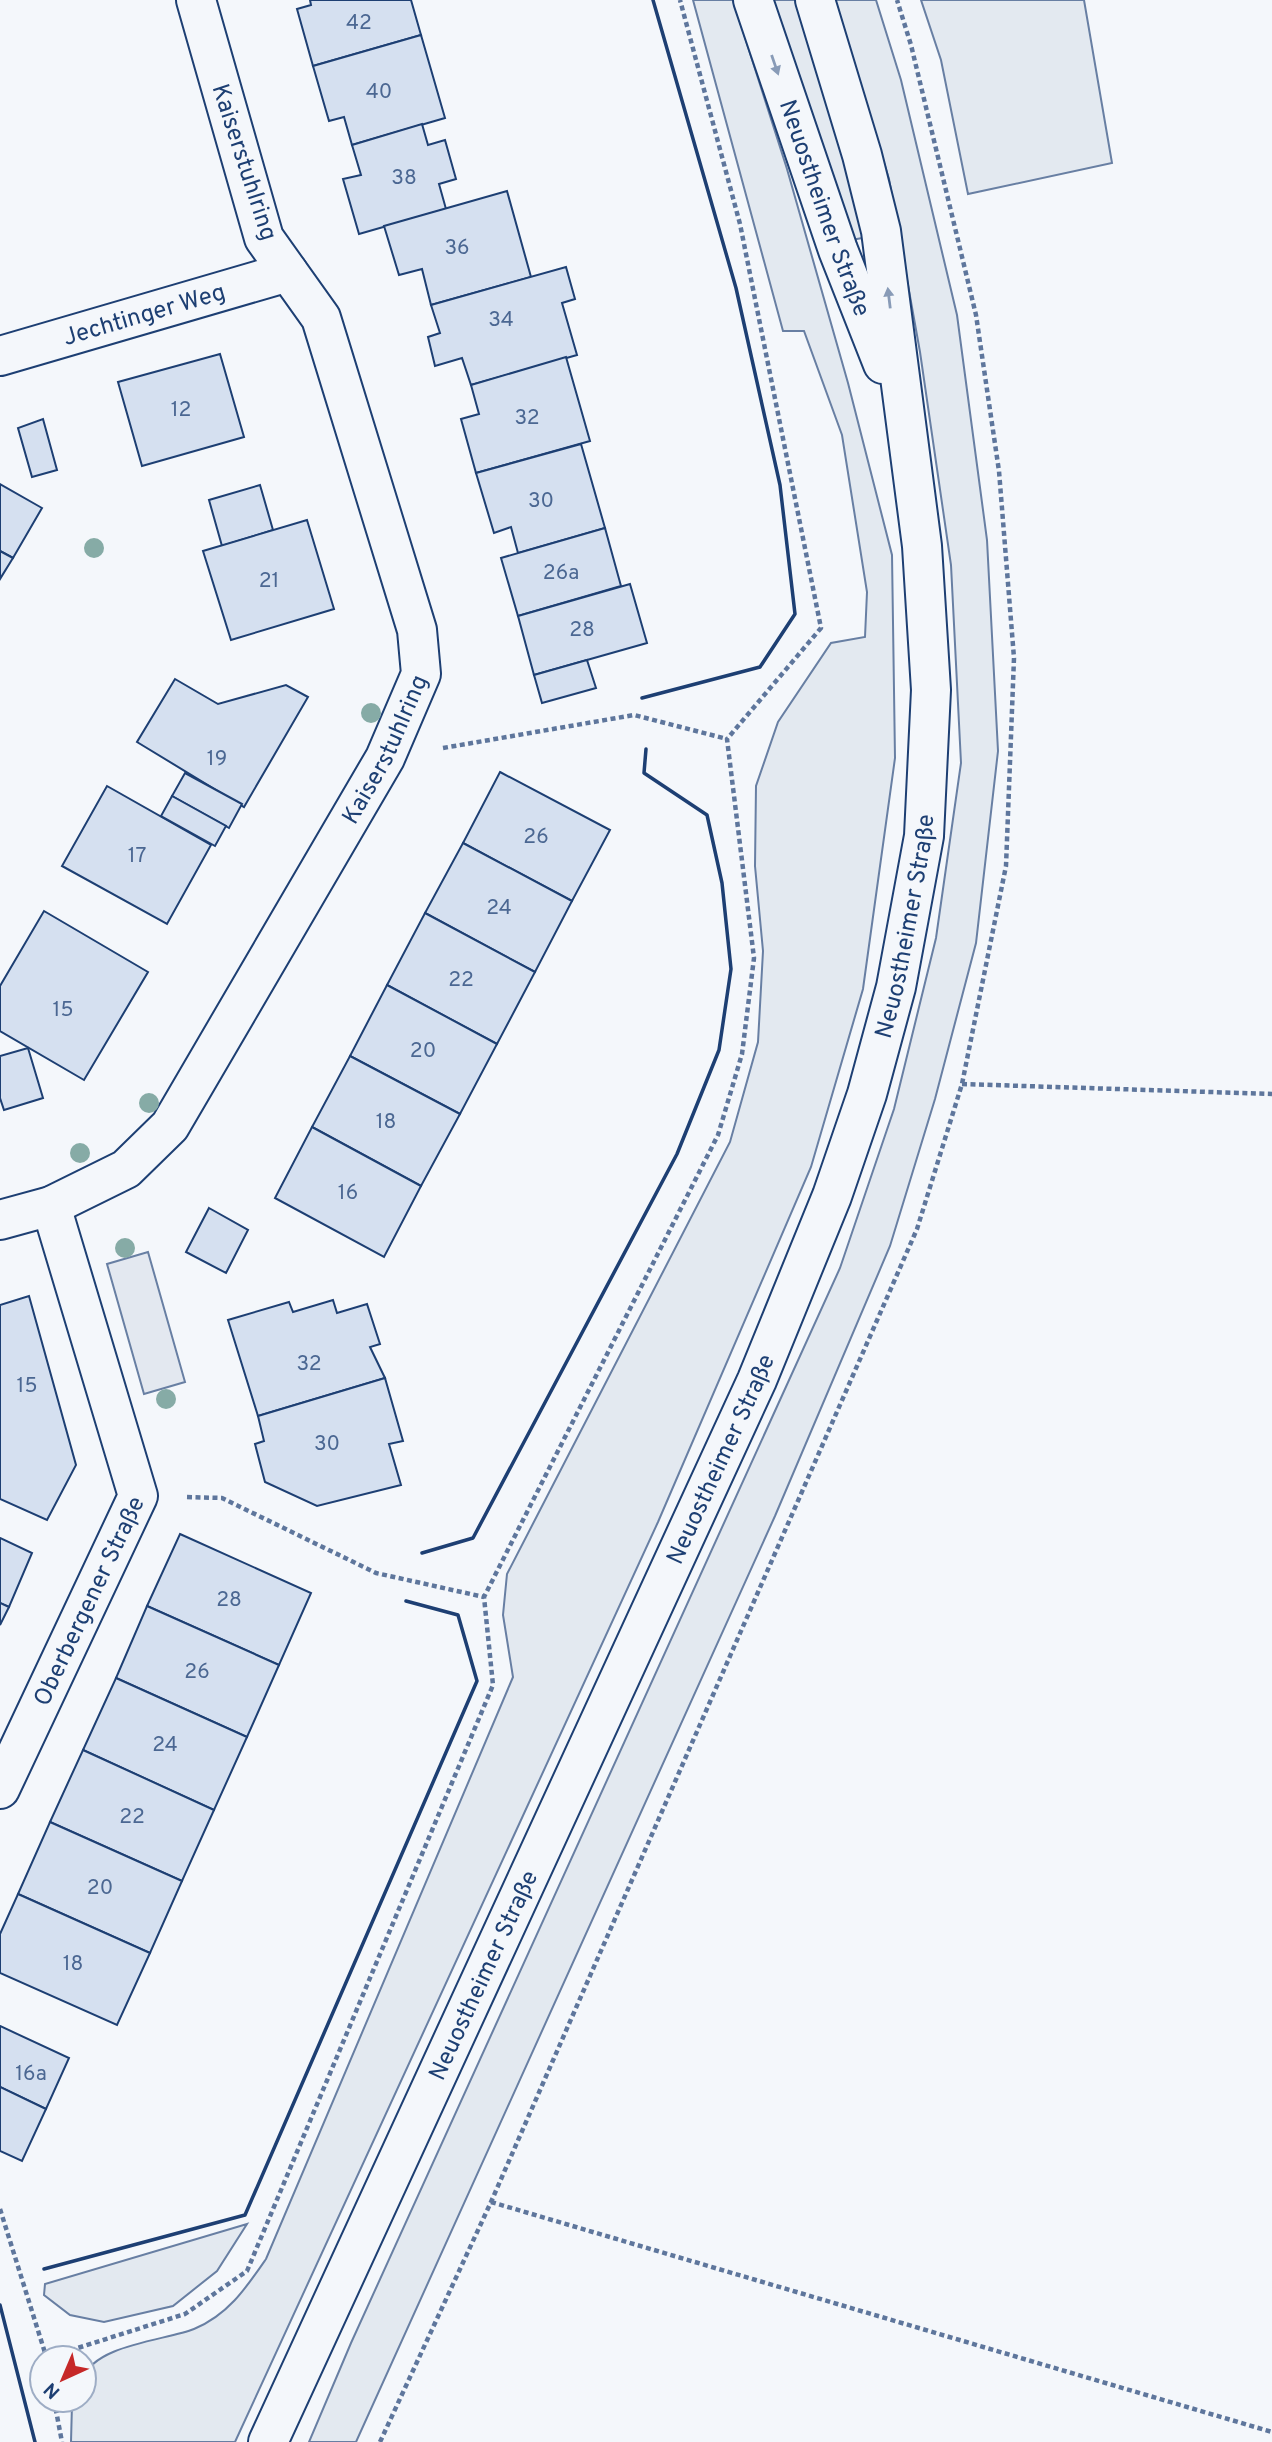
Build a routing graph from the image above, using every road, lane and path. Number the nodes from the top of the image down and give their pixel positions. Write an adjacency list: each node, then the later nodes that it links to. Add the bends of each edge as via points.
1 (196, 0): 5 (main road, Kaiserstuhlring, via 264,238)
2 (680, 0): 8 (path, via 740,224 821,628)
3 (753, 0): 7 (main road, Neuostheimer Straße, one-way to 7, via 838,250)
4 (815, 0): 7 (main road, Neuostheimer Straße, one-way to 4, via 881,231)
5 (288, 272): 6 (main road, Jechtinger Weg); 9 (main road, Kaiserstuhlring, via 321,318 417,630 421,674)
6 (0, 356)
7 (903, 414): 24 (main road, Neuostheimer Straße, via 922,546 931,690 925,823 896,987 867,1094 832,1196 757,1380)
8 (727, 739): 9 (path, via 634,715); 15 (path, via 754,958 742,1054 718,1135)
9 (385, 758): 12 (main road, Kaiserstuhlring, via 170,1126 127,1169)
10 (962, 1084): 11 (path)
11 (1272, 1094)
12 (51, 1206): 13 (main road, Kaiserstuhlring); 14 (main road, Oberbergener Straße)
13 (0, 1220)
14 (138, 1496): 15 (path, via 222,1498 376,1573); 16 (main road, Oberbergener Straße)
15 (484, 1597): 20 (path, via 492,1685 247,2271 185,2314)
16 (0, 1789)
17 (491, 2202): 22 (path)
18 (0, 2209): 19 (path)
19 (42, 2344)
20 (88, 2344)
21 (57, 2414): 23 (path)
22 (1272, 2432)
23 (62, 2442)
24 (268, 2442)

